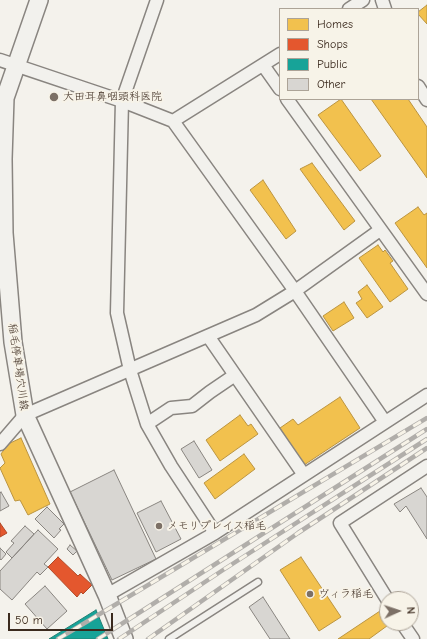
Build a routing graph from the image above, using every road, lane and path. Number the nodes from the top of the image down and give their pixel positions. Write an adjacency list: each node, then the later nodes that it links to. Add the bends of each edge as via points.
1 (39, 0): 8 (main road, 稲毛停車場穴川線)
2 (157, 0): 13 (street)
3 (363, 0): 4 (street)
4 (351, 8)
5 (279, 55): 7 (street)
6 (0, 60): 8 (street)
7 (263, 65): 9 (street); 15 (street)
8 (16, 66): 13 (street); 14 (main road, 稲毛停車場穴川線)
9 (279, 88)
10 (419, 88): 12 (street)
11 (288, 100): 16 (street)
12 (427, 100)
13 (122, 101): 15 (street); 20 (street, via 117,313)
14 (2, 104): 23 (main road, 稲毛停車場穴川線, via 4,233 13,342)
15 (173, 121): 17 (street)
16 (380, 230): 17 (street); 18 (street)
17 (296, 291): 19 (street, via 256,315); 24 (street)
18 (427, 294)
19 (208, 336): 20 (street); 21 (street)
20 (130, 370): 23 (street); 25 (street)
21 (236, 375): 25 (street, via 192,406 171,408); 28 (street)
22 (427, 395): 24 (street)
23 (25, 415): 26 (street); 32 (main road, 稲毛停車場穴川線)
24 (385, 422): 28 (street)
25 (147, 424): 29 (street)
26 (0, 444)
27 (425, 470): 31 (street, via 340,523)
28 (304, 475): 29 (street)
29 (215, 533): 32 (street)
30 (258, 582): 34 (lane)
31 (382, 591)
32 (107, 595): 33 (main road, 稲毛停車場穴川線)
33 (124, 639)
34 (169, 639)

